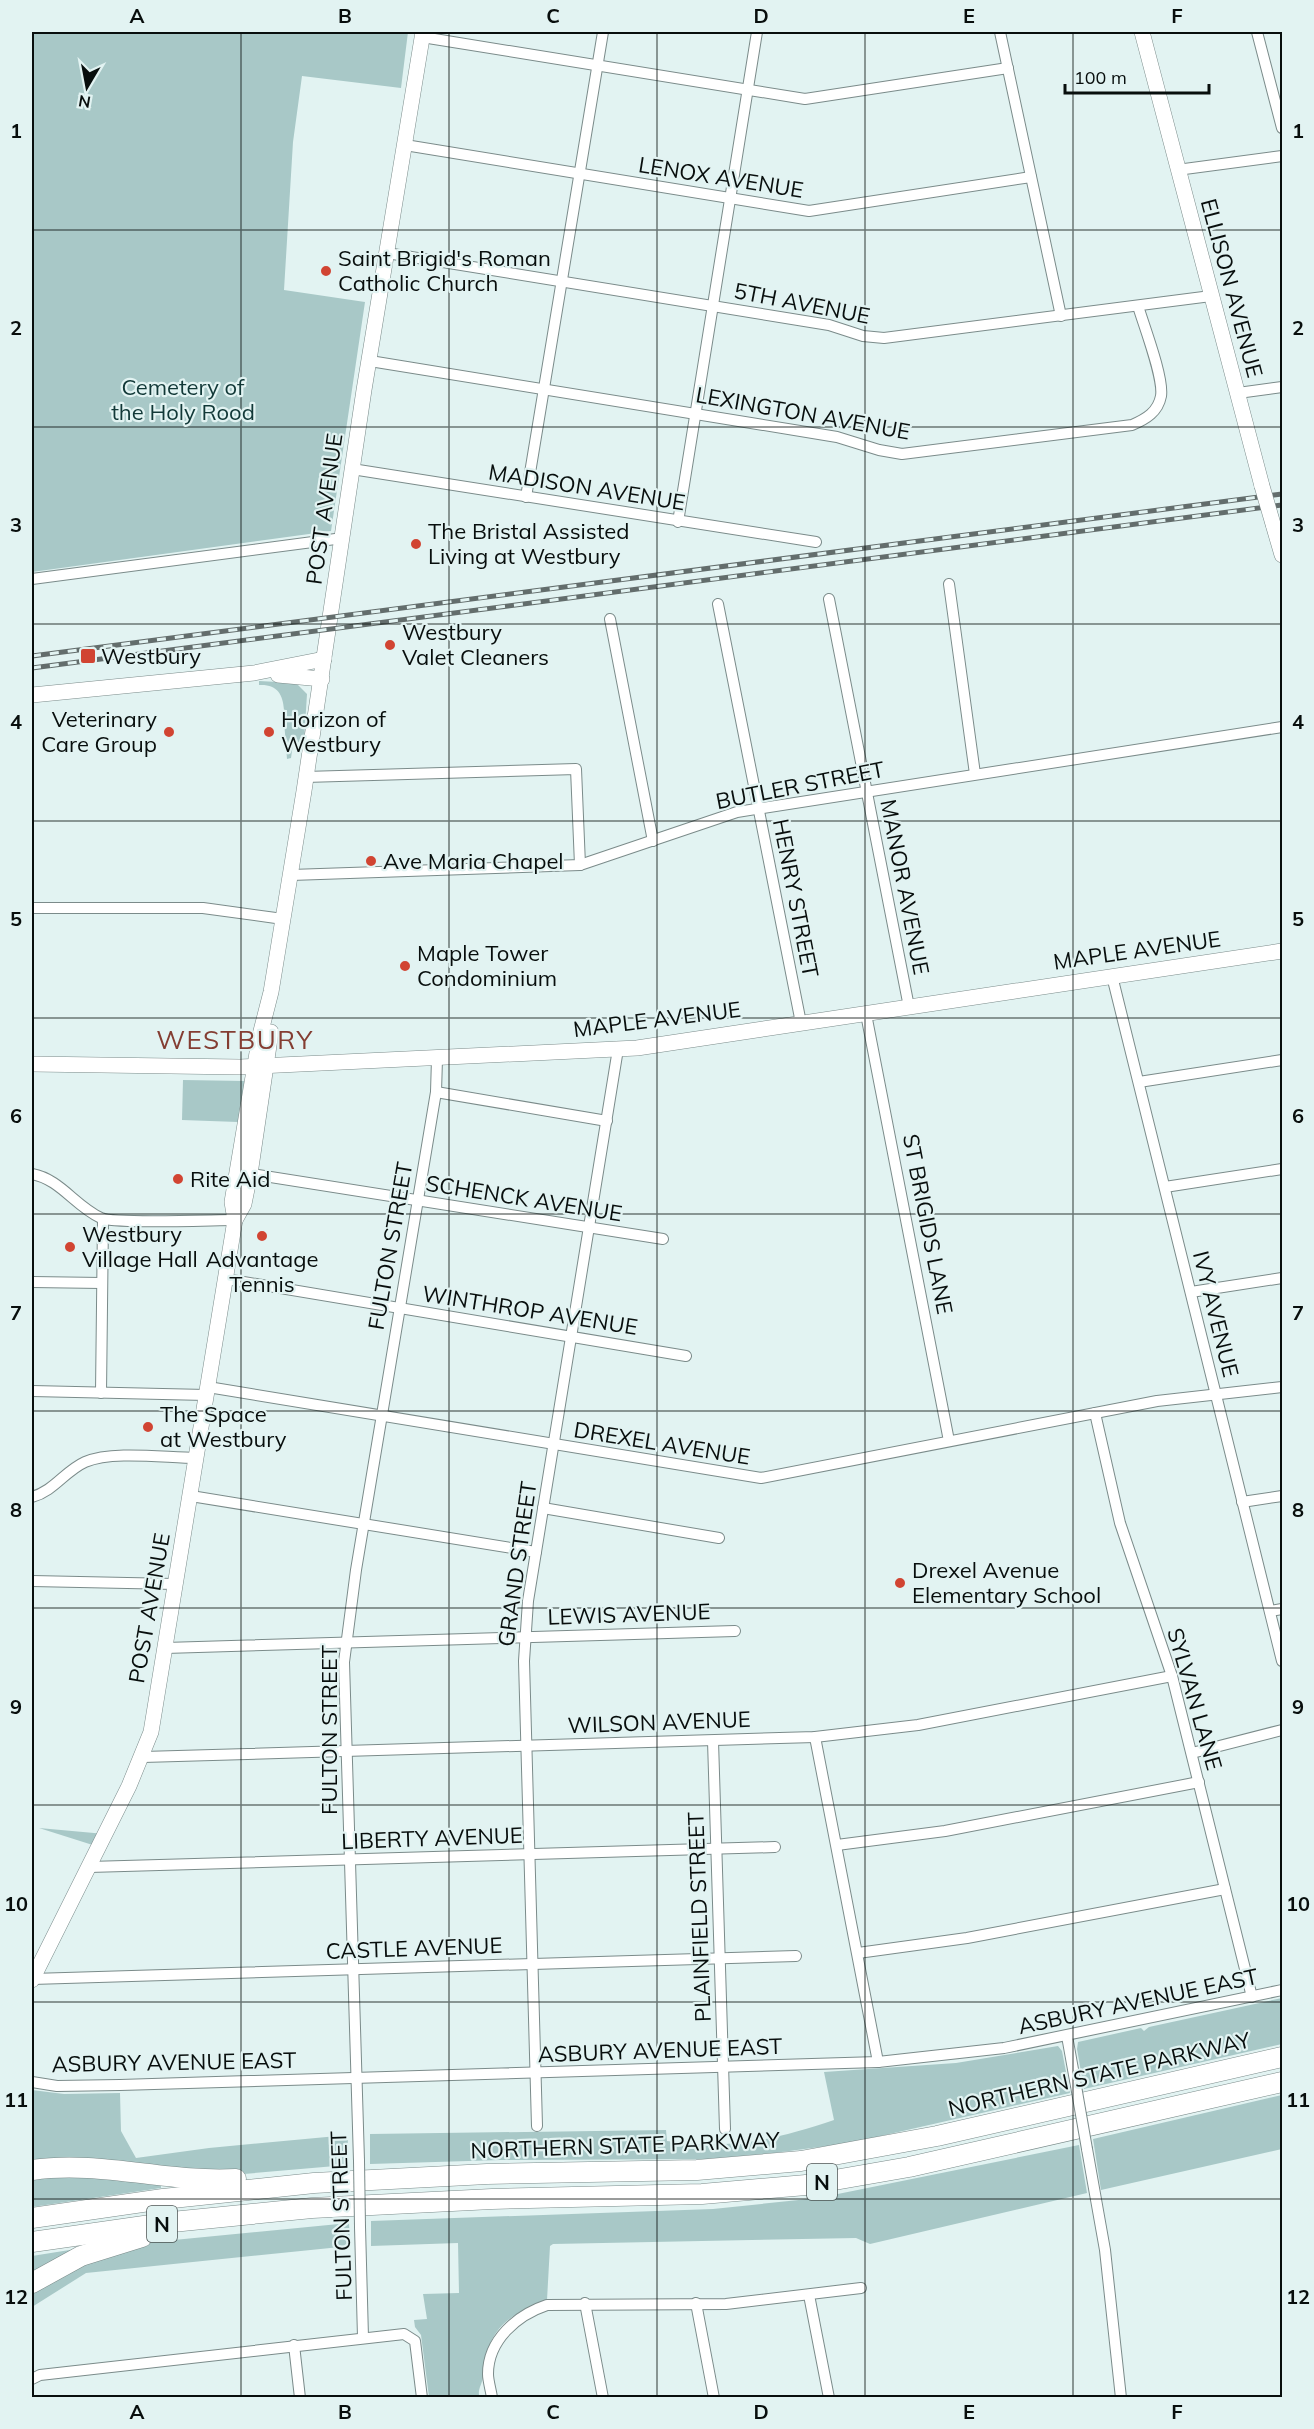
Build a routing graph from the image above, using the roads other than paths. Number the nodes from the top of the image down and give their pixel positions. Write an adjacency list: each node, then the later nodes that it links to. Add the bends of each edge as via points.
1 (603, 32): 7 (street)
2 (757, 32): 9 (street)
3 (1000, 32): 8 (street)
4 (1142, 32): 13 (main road, ELLISON AVENUE)
5 (1257, 32): 10 (street)
6 (423, 34): 7 (street); 11 (main road, POST AVENUE)
7 (597, 66): 9 (street); 14 (street)
8 (1008, 68): 9 (street, via 805,99); 15 (street)
9 (748, 90): 16 (street)
10 (1282, 128)
11 (405, 145): 14 (street, LENOX AVENUE); 17 (main road, POST AVENUE)
12 (1282, 156): 13 (street)
13 (1177, 170): 19 (main road, ELLISON AVENUE)
14 (580, 174): 16 (street, LENOX AVENUE); 18 (street)
15 (1031, 177): 16 (street, LENOX AVENUE, via 816,211); 22 (street)
16 (730, 198): 20 (street)
17 (387, 253): 18 (street, 5TH AVENUE); 23 (main road, POST AVENUE)
18 (562, 282): 20 (street, 5TH AVENUE); 25 (street)
19 (1211, 296): 21 (street, 5TH AVENUE); 26 (main road, ELLISON AVENUE)
20 (713, 306): 22 (street, 5TH AVENUE, via 884,338); 27 (street)
21 (1138, 306): 22 (street, 5TH AVENUE); 27 (street, LEXINGTON AVENUE, via 1161,387 1159,403 1150,416 1132,424 902,454 837,437)
22 (1061, 316)
23 (370, 361): 25 (street, LEXINGTON AVENUE); 28 (main road, POST AVENUE)
24 (1282, 387): 26 (street)
25 (544, 389): 27 (street, LEXINGTON AVENUE); 29 (street)
26 (1238, 393): 33 (main road, ELLISON AVENUE, bridge)
27 (695, 414): 30 (street)
28 (352, 469): 29 (street, MADISON AVENUE); 31 (main road, POST AVENUE)
29 (526, 497): 30 (street, MADISON AVENUE)
30 (678, 522): 32 (street, MADISON AVENUE)
31 (343, 538): 34 (street); 39 (main road, POST AVENUE)
32 (816, 542)
33 (1282, 555)
34 (32, 579)
35 (949, 584): 44 (street)
36 (829, 599): 46 (street, MANOR AVENUE)
37 (718, 604): 47 (street, HENRY STREET)
38 (610, 619): 48 (street)
39 (324, 659): 40 (main road); 41 (main road, POST AVENUE)
40 (254, 673): 41 (main road); 42 (main road)
41 (321, 679): 45 (main road, POST AVENUE)
42 (32, 695)
43 (1282, 727): 44 (street, BUTLER STREET)
44 (975, 774): 46 (street, BUTLER STREET)
45 (305, 777): 49 (street, via 576,769); 50 (main road, POST AVENUE)
46 (866, 791): 47 (street, BUTLER STREET); 55 (street, MANOR AVENUE)
47 (758, 809): 48 (street, BUTLER STREET, via 737,812); 57 (street, HENRY STREET)
48 (653, 841): 49 (street, BUTLER STREET)
49 (580, 865): 50 (street, BUTLER STREET)
50 (291, 875): 52 (main road, POST AVENUE)
51 (32, 908): 52 (street, via 203,908)
52 (283, 919): 62 (main road, POST AVENUE, via 272,992 273,1012)
53 (1282, 951): 54 (main road, MAPLE AVENUE)
54 (1112, 976): 55 (main road, MAPLE AVENUE); 63 (street, IVY AVENUE)
55 (909, 1007): 56 (main road, MAPLE AVENUE)
56 (866, 1014): 57 (main road, MAPLE AVENUE); 90 (street, ST BRIGIDS LANE)
57 (801, 1023): 58 (main road, MAPLE AVENUE)
58 (618, 1049): 59 (main road, MAPLE AVENUE); 65 (street, GRAND STREET)
59 (437, 1059): 62 (main road, MAPLE AVENUE); 64 (street, FULTON STREET)
60 (1282, 1060): 63 (street)
61 (32, 1064): 62 (main road, MAPLE AVENUE)
62 (260, 1067): 67 (main road, POST AVENUE)
63 (1139, 1082): 69 (street, IVY AVENUE)
64 (436, 1092): 65 (street); 70 (street, FULTON STREET)
65 (607, 1121): 73 (street, GRAND STREET)
66 (1282, 1169): 69 (street)
67 (243, 1173): 70 (street, SCHENCK AVENUE); 72 (main road, POST AVENUE, via 232,1202)
68 (32, 1174): 71 (street, via 52,1181)
69 (1165, 1187): 79 (street, IVY AVENUE)
70 (417, 1201): 73 (street, SCHENCK AVENUE); 80 (street, FULTON STREET)
71 (103, 1219): 72 (street); 78 (street)
72 (235, 1220): 76 (main road, POST AVENUE)
73 (590, 1229): 74 (street, SCHENCK AVENUE); 81 (street, GRAND STREET)
74 (663, 1239)
75 (1282, 1278): 79 (street)
76 (226, 1279): 80 (street, WINTHROP AVENUE); 85 (main road, POST AVENUE)
77 (32, 1282): 78 (street)
78 (102, 1283): 86 (street)
79 (1191, 1292): 87 (street, IVY AVENUE)
80 (399, 1308): 81 (street, WINTHROP AVENUE); 89 (street, FULTON STREET)
81 (572, 1336): 82 (street, WINTHROP AVENUE); 91 (street, GRAND STREET)
82 (686, 1356)
83 (1282, 1388): 87 (street, DREXEL AVENUE)
84 (32, 1391): 86 (street, DREXEL AVENUE)
85 (207, 1391): 86 (street, DREXEL AVENUE); 89 (street, DREXEL AVENUE); 92 (main road, POST AVENUE)
86 (101, 1393)
87 (1216, 1396): 88 (street, DREXEL AVENUE, via 1157,1401); 96 (street, IVY AVENUE)
88 (1095, 1413): 90 (street, DREXEL AVENUE); 110 (street, SYLVAN LANE, via 1120,1523)
89 (381, 1416): 91 (street, DREXEL AVENUE); 98 (street, FULTON STREET)
90 (949, 1441): 91 (street, DREXEL AVENUE, via 760,1478)
91 (554, 1445): 97 (street, GRAND STREET)
92 (196, 1458): 93 (main road, POST AVENUE); 95 (street, via 98,1458 76,1467 57,1485)
93 (191, 1496): 98 (street); 102 (main road, POST AVENUE)
94 (1282, 1496): 96 (street)
95 (32, 1497)
96 (1242, 1502): 104 (street, IVY AVENUE)
97 (543, 1509): 99 (street); 100 (street, GRAND STREET)
98 (363, 1524): 100 (street); 107 (street, FULTON STREET)
99 (718, 1538)
100 (536, 1552): 106 (street, GRAND STREET)
101 (32, 1581): 102 (street)
102 (176, 1584): 108 (main road, POST AVENUE)
103 (1282, 1609): 104 (street)
104 (1270, 1611): 109 (street, IVY AVENUE)
105 (735, 1631): 106 (street, LEWIS AVENUE)
106 (525, 1637): 107 (street, LEWIS AVENUE); 114 (street, GRAND STREET)
107 (347, 1642): 108 (street, LEWIS AVENUE); 115 (street, FULTON STREET)
108 (165, 1648): 117 (main road, POST AVENUE)
109 (1282, 1661)
110 (1172, 1676): 112 (street, WILSON AVENUE, via 918,1725); 116 (street, SYLVAN LANE)
111 (1282, 1730): 116 (street)
112 (816, 1737): 113 (street, WILSON AVENUE); 119 (street)
113 (713, 1741): 114 (street, WILSON AVENUE); 121 (street, PLAINFIELD STREET)
114 (526, 1746): 115 (street, WILSON AVENUE); 122 (street, GRAND STREET)
115 (346, 1751): 117 (street, WILSON AVENUE); 123 (street, FULTON STREET)
116 (1192, 1753): 118 (street, SYLVAN LANE)
117 (143, 1757): 124 (main road, POST AVENUE)
118 (1199, 1782): 119 (street, via 945,1831); 125 (street, SYLVAN LANE)
119 (837, 1845): 126 (street)
120 (775, 1847): 121 (street, LIBERTY AVENUE)
121 (717, 1850): 122 (street, LIBERTY AVENUE); 128 (street, PLAINFIELD STREET)
122 (529, 1855): 123 (street, LIBERTY AVENUE); 129 (street, GRAND STREET)
123 (349, 1860): 124 (street, LIBERTY AVENUE); 130 (street, FULTON STREET)
124 (89, 1867): 131 (main road, POST AVENUE)
125 (1225, 1888): 126 (street, via 967,1938); 133 (street, SYLVAN LANE)
126 (858, 1953): 136 (street)
127 (796, 1956): 128 (street, CASTLE AVENUE)
128 (720, 1959): 129 (street, CASTLE AVENUE); 137 (street, PLAINFIELD STREET)
129 (532, 1964): 130 (street, CASTLE AVENUE); 138 (street, GRAND STREET)
130 (353, 1969): 131 (street, CASTLE AVENUE); 139 (street, FULTON STREET)
131 (32, 1980)
132 (1282, 1990): 133 (street, ASBURY AVENUE EAST)
133 (1252, 1997): 134 (street, ASBURY AVENUE EAST)
134 (1067, 2036): 136 (street, ASBURY AVENUE EAST, via 964,2054); 163 (street, bridge, via 1105,2250)
135 (1282, 2057): 145 (highway, NORTHERN STATE PARKWAY / N, via 926,2138 801,2161 697,2170)
136 (878, 2062): 137 (street, ASBURY AVENUE EAST)
137 (723, 2068): 138 (street, ASBURY AVENUE EAST); 143 (street, PLAINFIELD STREET)
138 (535, 2073): 139 (street, ASBURY AVENUE EAST); 142 (street, GRAND STREET)
139 (356, 2079): 140 (street, ASBURY AVENUE EAST, via 109,2085); 154 (street, FULTON STREET, bridge)
140 (32, 2082)
141 (1282, 2082): 146 (highway, N, via 909,2167 806,2185 702,2194 422,2201)
142 (537, 2126)
143 (725, 2129)
144 (32, 2170): 145 (highway, via 84,2167 202,2180)
145 (314, 2183): 147 (highway, NORTHERN STATE PARKWAY / N, via 134,2202)
146 (242, 2214): 148 (highway, N); 149 (highway, via 102,2248 71,2260)
147 (32, 2218)
148 (32, 2242)
149 (32, 2283)
150 (861, 2288): 151 (street)
151 (809, 2295): 153 (street); 162 (street)
152 (585, 2303): 153 (street); 159 (street, via 536,2308 505,2331 490,2357); 160 (street)
153 (696, 2303): 161 (street)
154 (363, 2337): 155 (street); 158 (street, via 404,2334 415,2341)
155 (294, 2345): 156 (street); 157 (street)
156 (32, 2379)
157 (300, 2397)
158 (422, 2397)
159 (492, 2397)
160 (603, 2397)
161 (714, 2397)
162 (829, 2397)
163 (1121, 2397)

